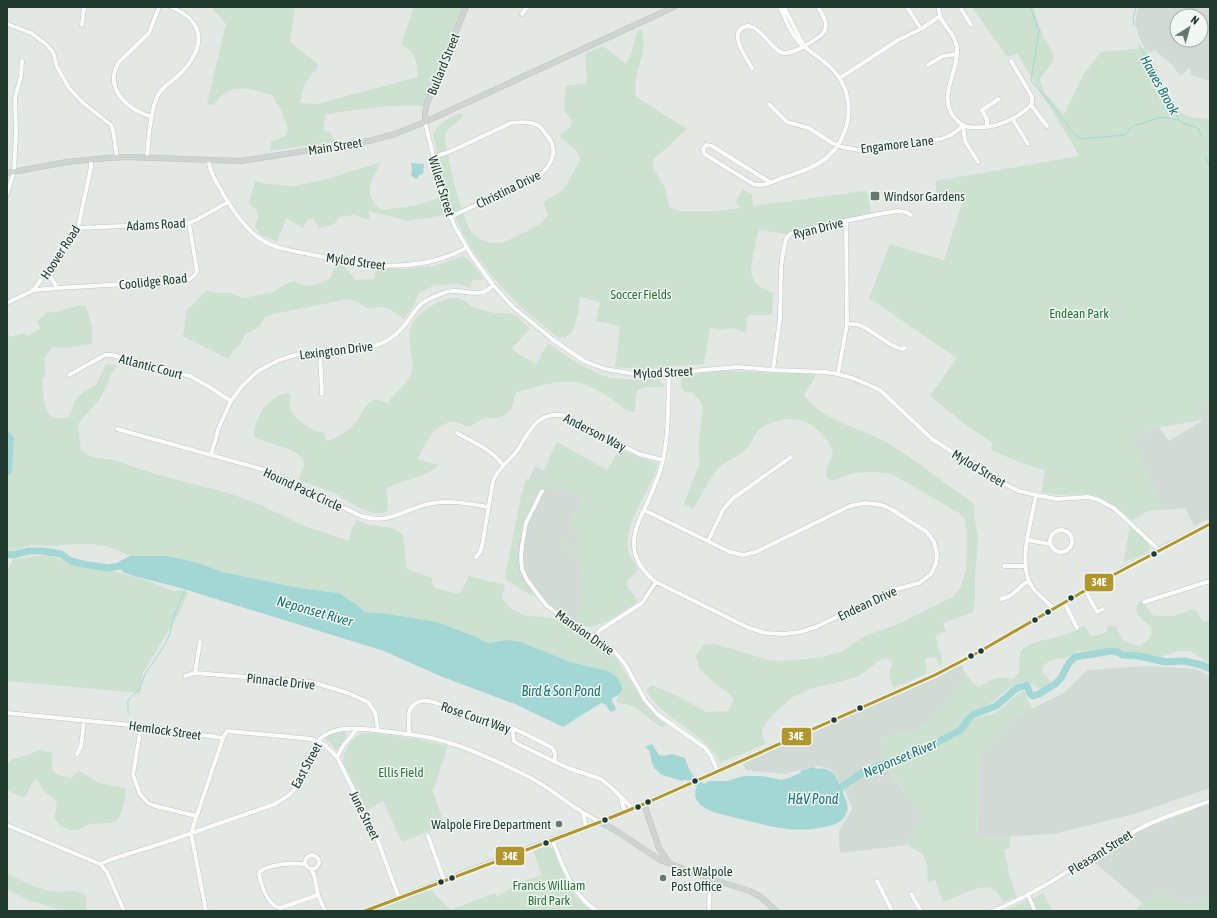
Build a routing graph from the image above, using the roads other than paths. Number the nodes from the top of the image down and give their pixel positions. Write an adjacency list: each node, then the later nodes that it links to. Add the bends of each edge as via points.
1 (84, 7): 16 (street)
2 (159, 7): 29 (street, via 149,33 119,62 114,76 116,89 123,101)
3 (171, 7): 29 (street, via 186,15 197,27 198,50 159,94)
4 (466, 7): 31 (main road, Bullard Street, via 427,103)
5 (527, 7): 13 (street)
6 (674, 7): 31 (main road, Main Street)
7 (780, 7): 19 (street, via 795,38)
8 (784, 7): 19 (street)
9 (818, 7): 19 (street, via 827,27 820,36)
10 (907, 7): 18 (street)
11 (939, 7): 14 (street)
12 (960, 7): 17 (street)
13 (522, 14)
14 (940, 16): 18 (street); 20 (street, via 955,40)
15 (7, 24): 37 (street, via 31,33 51,50 69,88 111,125)
16 (82, 25)
17 (971, 25)
18 (921, 29): 25 (street, via 898,40)
19 (804, 46): 24 (street, via 787,53 781,52 755,28 744,27 737,38); 25 (street, via 824,61)
20 (957, 54): 23 (street, via 943,56); 32 (street, via 947,100 950,110)
21 (22, 61): 43 (street, via 15,98)
22 (1011, 61): 28 (street, via 1032,97)
23 (928, 65)
24 (752, 68)
25 (840, 78): 36 (street, via 846,93 849,113 845,131)
26 (999, 99): 34 (street, via 982,110)
27 (769, 104): 36 (street, Engamore Lane, via 787,122 810,128)
28 (1031, 104): 30 (street); 33 (street)
29 (152, 117): 39 (street)
30 (1012, 118): 34 (street); 35 (street)
31 (425, 122): 38 (street, Willett Street); 41 (main road, Main Street, via 395,134 369,140 241,161)
32 (962, 126): 34 (street); 36 (street, Engamore Lane, via 941,139 859,150); 42 (street, via 965,141)
33 (1046, 126)
34 (987, 127)
35 (1028, 144)
36 (838, 145): 45 (street, via 828,157 815,166)
37 (117, 157): 39 (main road, Main Street); 40 (main road, Main Street)
38 (433, 157): 49 (street, Willett Street); 49 (street, Christina Drive, via 518,122 539,126 552,142 554,149 548,168 539,176)
39 (148, 158): 41 (main road, Main Street)
40 (91, 159): 43 (main road, Main Street); 52 (street, Hoover Road)
41 (208, 161): 47 (street, Mylod Street)
42 (978, 162)
43 (14, 172): 44 (main road, Main Street); 46 (street)
44 (7, 173)
45 (770, 182): 45 (street, via 712,146 704,147 706,155 755,185)
46 (7, 194)
47 (228, 202): 51 (street, Adams Road); 53 (street, Mylod Street, via 262,240 274,246 317,256 388,266 438,260)
48 (911, 215): 50 (street, Ryan Drive, via 897,212)
49 (450, 217): 53 (street, Willett Street)
50 (846, 221): 59 (street); 62 (street, Ryan Drive, via 794,232 786,239 780,270 780,319)
51 (189, 223): 52 (street, Adams Road); 56 (street, Coolidge Road, via 197,271 190,278)
52 (78, 228): 54 (street, Hoover Road)
53 (466, 248): 55 (street, Mylod Street)
54 (50, 267): 56 (street, via 51,277); 57 (street, Hoover Road)
55 (493, 285): 61 (street, Lexington Drive, via 479,293 450,291 423,302 402,329 378,345); 63 (street, Mylod Street, via 530,322 584,361 621,373)
56 (57, 288): 57 (street, Coolidge Road)
57 (30, 292): 58 (street, Hoover Road)
58 (7, 303)
59 (847, 324): 60 (street, via 858,324 893,346); 64 (street)
60 (904, 348)
61 (320, 352): 66 (street); 67 (street, Lexington Drive, via 299,354 268,365 249,379)
62 (773, 370): 63 (street, Mylod Street, via 735,367); 64 (street, Mylod Street)
63 (669, 373): 72 (street, Endean Drive)
64 (838, 374): 75 (street, Mylod Street, via 880,390 942,446 998,481 1019,491)
65 (69, 375): 67 (street, Atlantic Court, via 105,355 112,355 190,376)
66 (322, 394)
67 (231, 401): 70 (street, Lexington Drive, via 219,427)
68 (117, 429): 70 (street, Hound Pack Circle)
69 (457, 433): 73 (street, via 489,451)
70 (211, 456): 76 (street, Hound Pack Circle, via 272,473 370,519 389,518 422,505 439,502)
71 (791, 457): 80 (street, via 732,499 723,510)
72 (663, 460): 73 (street, Anderson Way, via 639,454 568,417 556,414 535,423 517,451); 77 (street, Endean Drive)
73 (503, 465): 76 (street, Anderson Way, via 494,478)
74 (542, 491): 96 (street, Mansion Drive, via 526,523 521,557 522,569 546,604 571,624)
75 (1036, 495): 79 (street); 82 (street, Mylod Street, via 1056,499 1088,497 1098,500 1115,509)
76 (489, 507): 83 (street, Anderson Way, via 482,546)
77 (644, 510): 80 (street, Endean Drive); 87 (street, Endean Drive, via 635,530 634,548 640,566)
78 (1210, 524): 82 (main road)
79 (1028, 540): 81 (street); 85 (street)
80 (708, 541): 87 (street, Endean Drive, via 734,554 750,554 845,508 870,503 890,508 927,532 936,545 937,557 933,572 922,582 894,589 816,627 791,634 774,634 749,628)
81 (1050, 544): 81 (street, via 1058,552 1065,551 1071,546 1072,539 1066,531 1059,530 1053,534)
82 (1159, 550): 89 (main road)
83 (476, 557)
84 (1004, 566): 85 (street)
85 (1026, 566): 88 (street)
86 (1210, 581): 92 (street)
87 (656, 582): 96 (street, via 642,603 600,630)
88 (1029, 582): 90 (street, via 1010,596); 93 (street)
89 (1085, 590): 91 (main road); 94 (street, via 1097,612)
90 (1001, 599)
91 (1064, 602): 93 (main road); 95 (street)
92 (1144, 602)
93 (1054, 608): 112 (main road, via 935,675)
94 (1103, 609)
95 (1077, 628)
96 (595, 637): 112 (street, Mansion Drive, via 620,658 645,700 657,714 708,751)
97 (200, 642): 98 (street)
98 (196, 673): 99 (street, Pinnacle Drive); 105 (street, Pinnacle Drive, via 312,682 348,693 368,702 375,712)
99 (185, 676)
100 (7, 713): 101 (street, Hemlock Street)
101 (84, 721): 102 (street, Hemlock Street); 109 (street, via 81,746)
102 (141, 726): 107 (street, Hemlock Street); 119 (street, via 133,776 140,794 148,803 155,806)
103 (357, 729): 105 (street, East Street); 108 (street, East Street, via 336,730); 110 (street)
104 (512, 729): 106 (street, Rose Court Way, via 500,723 472,719 434,702 423,701 414,704 409,713); 111 (street, via 514,741); 111 (street, Rose Court Way, via 551,747 556,754)
105 (378, 730): 106 (street, East Street)
106 (410, 734): 117 (street, East Street, via 453,744 484,756 531,778)
107 (223, 738): 108 (street, Hemlock Street, via 227,731 309,738); 119 (street)
108 (317, 741): 110 (street, June Street); 123 (street, East Street, via 296,787 286,797 269,806)
109 (77, 754)
110 (337, 757): 136 (street, June Street, via 376,836)
111 (554, 762): 113 (street, via 601,779)
112 (715, 774): 115 (main road)
113 (621, 798): 116 (street); 118 (street)
114 (1210, 801): 135 (street, Pleasant Street, via 1139,828)
115 (644, 804): 116 (main road); 127 (main road, via 659,848)
116 (632, 808): 118 (main road)
117 (582, 812): 120 (street, East Street); 122 (street)
118 (624, 812): 120 (main road)
119 (196, 816): 123 (street)
120 (600, 822): 122 (main road); 127 (main road)
121 (7, 825): 126 (street)
122 (586, 827): 125 (main road)
123 (191, 833): 126 (street, East Street); 139 (street)
124 (428, 836): 131 (street)
125 (552, 839): 131 (main road); 142 (street, via 571,885 577,894)
126 (100, 864): 138 (street, via 107,872)
127 (670, 864): 130 (main road)
128 (306, 866): 129 (street); 129 (street, via 306,858 312,855 316,857 318,865); 134 (street, via 296,863 264,868 259,873 269,900 276,907 280,908)
129 (311, 869): 134 (street)
130 (710, 878): 143 (street); 144 (main road, via 750,891)
131 (444, 880): 136 (main road)
132 (876, 881): 145 (street)
133 (912, 894): 146 (street)
134 (318, 895): 140 (street)
135 (1028, 895): 137 (street, Pleasant Street); 148 (street)
136 (399, 898): 141 (main road)
137 (1003, 909): 147 (street, Pleasant Street)
138 (124, 911)
139 (206, 911)
140 (324, 911)
141 (365, 911)
142 (597, 911)
143 (709, 911)
144 (776, 911)
145 (892, 911)
146 (921, 911)
147 (993, 911)
148 (1035, 911)

